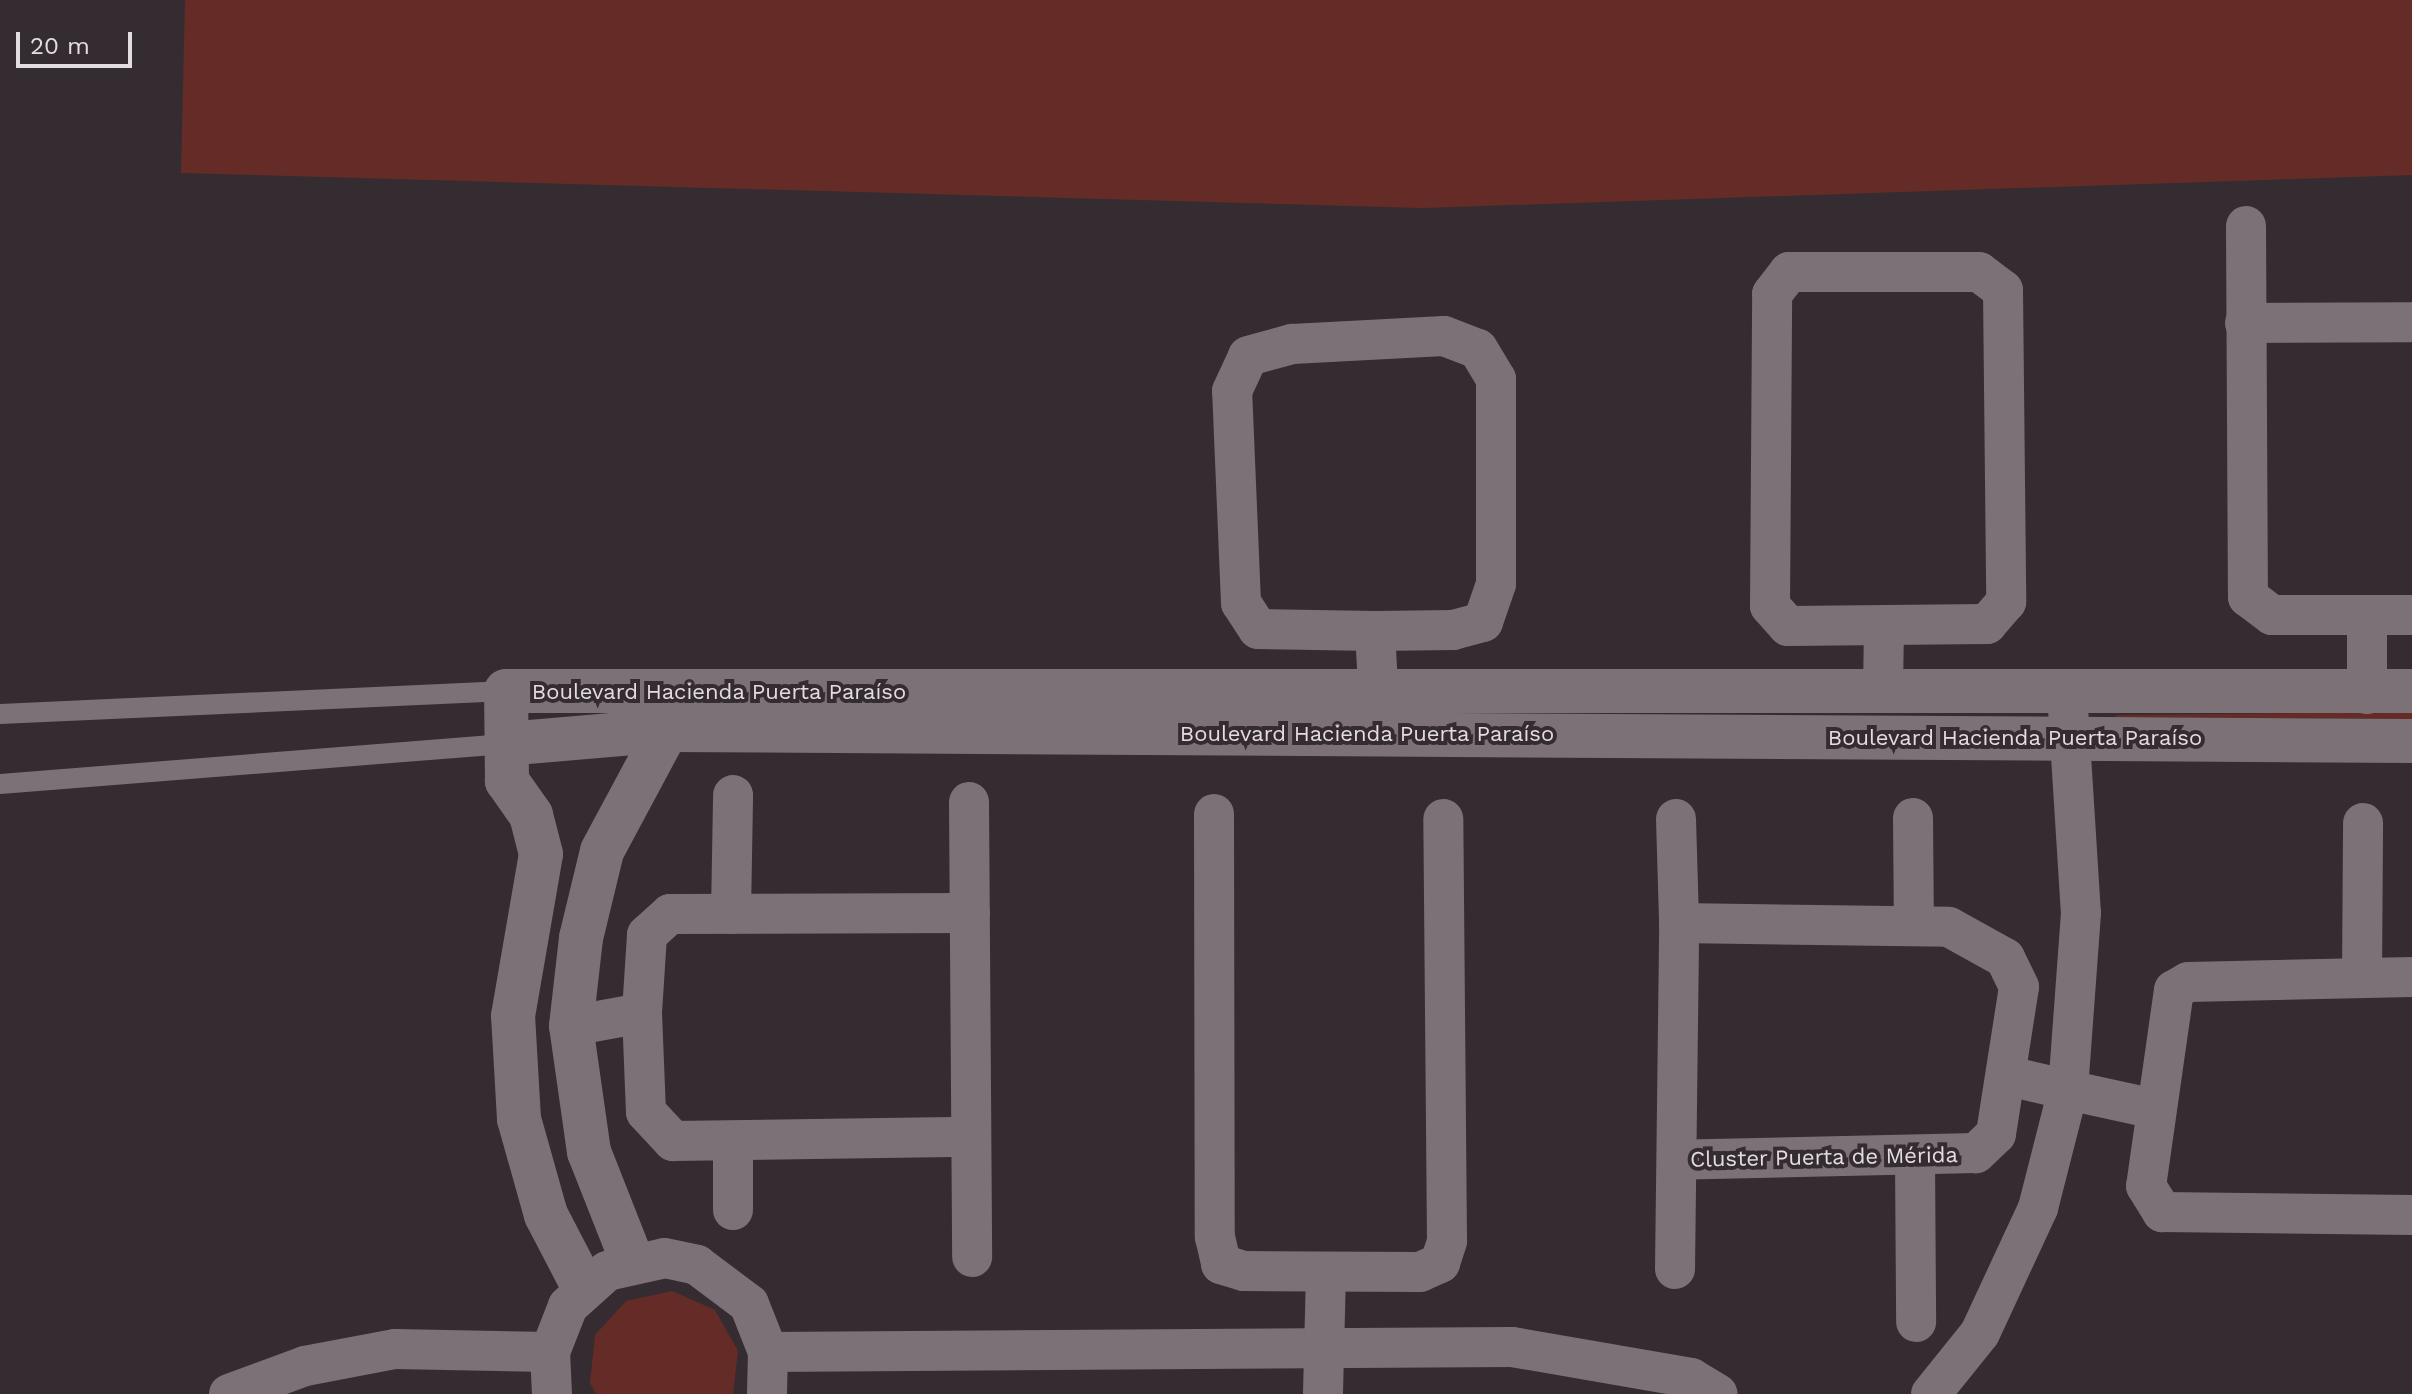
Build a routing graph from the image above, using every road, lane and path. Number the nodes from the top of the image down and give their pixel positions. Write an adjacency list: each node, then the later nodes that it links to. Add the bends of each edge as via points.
1 (2246, 226): 3 (street)
2 (2412, 322): 3 (street)
3 (2245, 323): 5 (street, via 2248,597 2272,615)
4 (2412, 615): 5 (street)
5 (2367, 617): 12 (street)
6 (1884, 625): 6 (street, via 1788,626 1770,606 1772,294 1789,272 1979,272 2003,290 2006,602 1987,624); 8 (street)
7 (1375, 631): 7 (street, via 1258,629 1241,603 1232,391 1248,356 1292,344 1444,336 1478,349 1496,379 1496,584 1483,622 1453,630); 14 (street)
8 (1883, 690): 11 (street, Boulevard Hacienda Puerta Paraíso); 14 (street, Boulevard Hacienda Puerta Paraíso)
9 (506, 691): 13 (lane); 14 (street, Boulevard Hacienda Puerta Paraíso); 18 (street, Boulevard Hacienda Puerta Paraíso)
10 (2412, 691): 12 (street, Boulevard Hacienda Puerta Paraíso)
11 (2067, 692): 12 (street, Boulevard Hacienda Puerta Paraíso); 16 (street)
12 (2367, 694)
13 (0, 714)
14 (1379, 714): 15 (street, Boulevard Hacienda Puerta Paraíso); 16 (street, Boulevard Hacienda Puerta Paraíso)
15 (667, 730): 18 (street, Boulevard Hacienda Puerta Paraíso); 34 (street, via 602,851 581,938)
16 (2066, 738): 17 (street, Boulevard Hacienda Puerta Paraíso); 36 (street, via 2081,913)
17 (2412, 741)
18 (505, 744): 19 (lane); 48 (street, via 507,781 531,815 541,854 513,1016 519,1119 546,1215)
19 (0, 784)
20 (733, 795): 28 (street)
21 (969, 802): 27 (street)
22 (1214, 814): 47 (street, via 1215,1237 1221,1264)
23 (1913, 818): 30 (street)
24 (1443, 819): 47 (street, via 1447,1241 1440,1263 1420,1272)
25 (1676, 819): 29 (street, Cluster Puerta de Mérida)
26 (2363, 823): 31 (street)
27 (970, 913): 28 (street); 38 (street)
28 (731, 914): 33 (street, via 670,914 653,925 645,946)
29 (1679, 923): 30 (street); 41 (street, Cluster Puerta de Mérida)
30 (1914, 926): 35 (street, via 1966,931 2015,972)
31 (2362, 977): 32 (street); 37 (street, via 2188,982 2174,990)
32 (2412, 977)
33 (642, 1013): 34 (street); 39 (street, via 652,1123 688,1145)
34 (571, 1026): 45 (street, via 589,1152)
35 (2009, 1076): 36 (street); 40 (street, Cluster Puerta de Mérida, via 1989,1146)
36 (2068, 1090): 37 (street); 58 (street, via 2038,1208 1980,1333)
37 (2155, 1109): 43 (street, via 2146,1186 2162,1212)
38 (970, 1137): 39 (street); 44 (street)
39 (733, 1144): 42 (street)
40 (1915, 1159): 41 (street, Cluster Puerta de Mérida); 49 (street)
41 (1677, 1160): 46 (street)
42 (733, 1210)
43 (2412, 1215)
44 (972, 1257)
45 (632, 1261): 48 (street); 52 (street, via 687,1262 726,1281 749,1304)
46 (1675, 1269)
47 (1326, 1273): 50 (street)
48 (584, 1288): 51 (street)
49 (1916, 1322)
50 (1325, 1349): 52 (street); 56 (street); 57 (street, via 1512,1347 1691,1378)
51 (550, 1352): 53 (street, via 395,1349 305,1366); 54 (street)
52 (768, 1352): 55 (street)
53 (229, 1394)
54 (552, 1394)
55 (767, 1394)
56 (1323, 1394)
57 (1718, 1394)
58 (1931, 1394)

